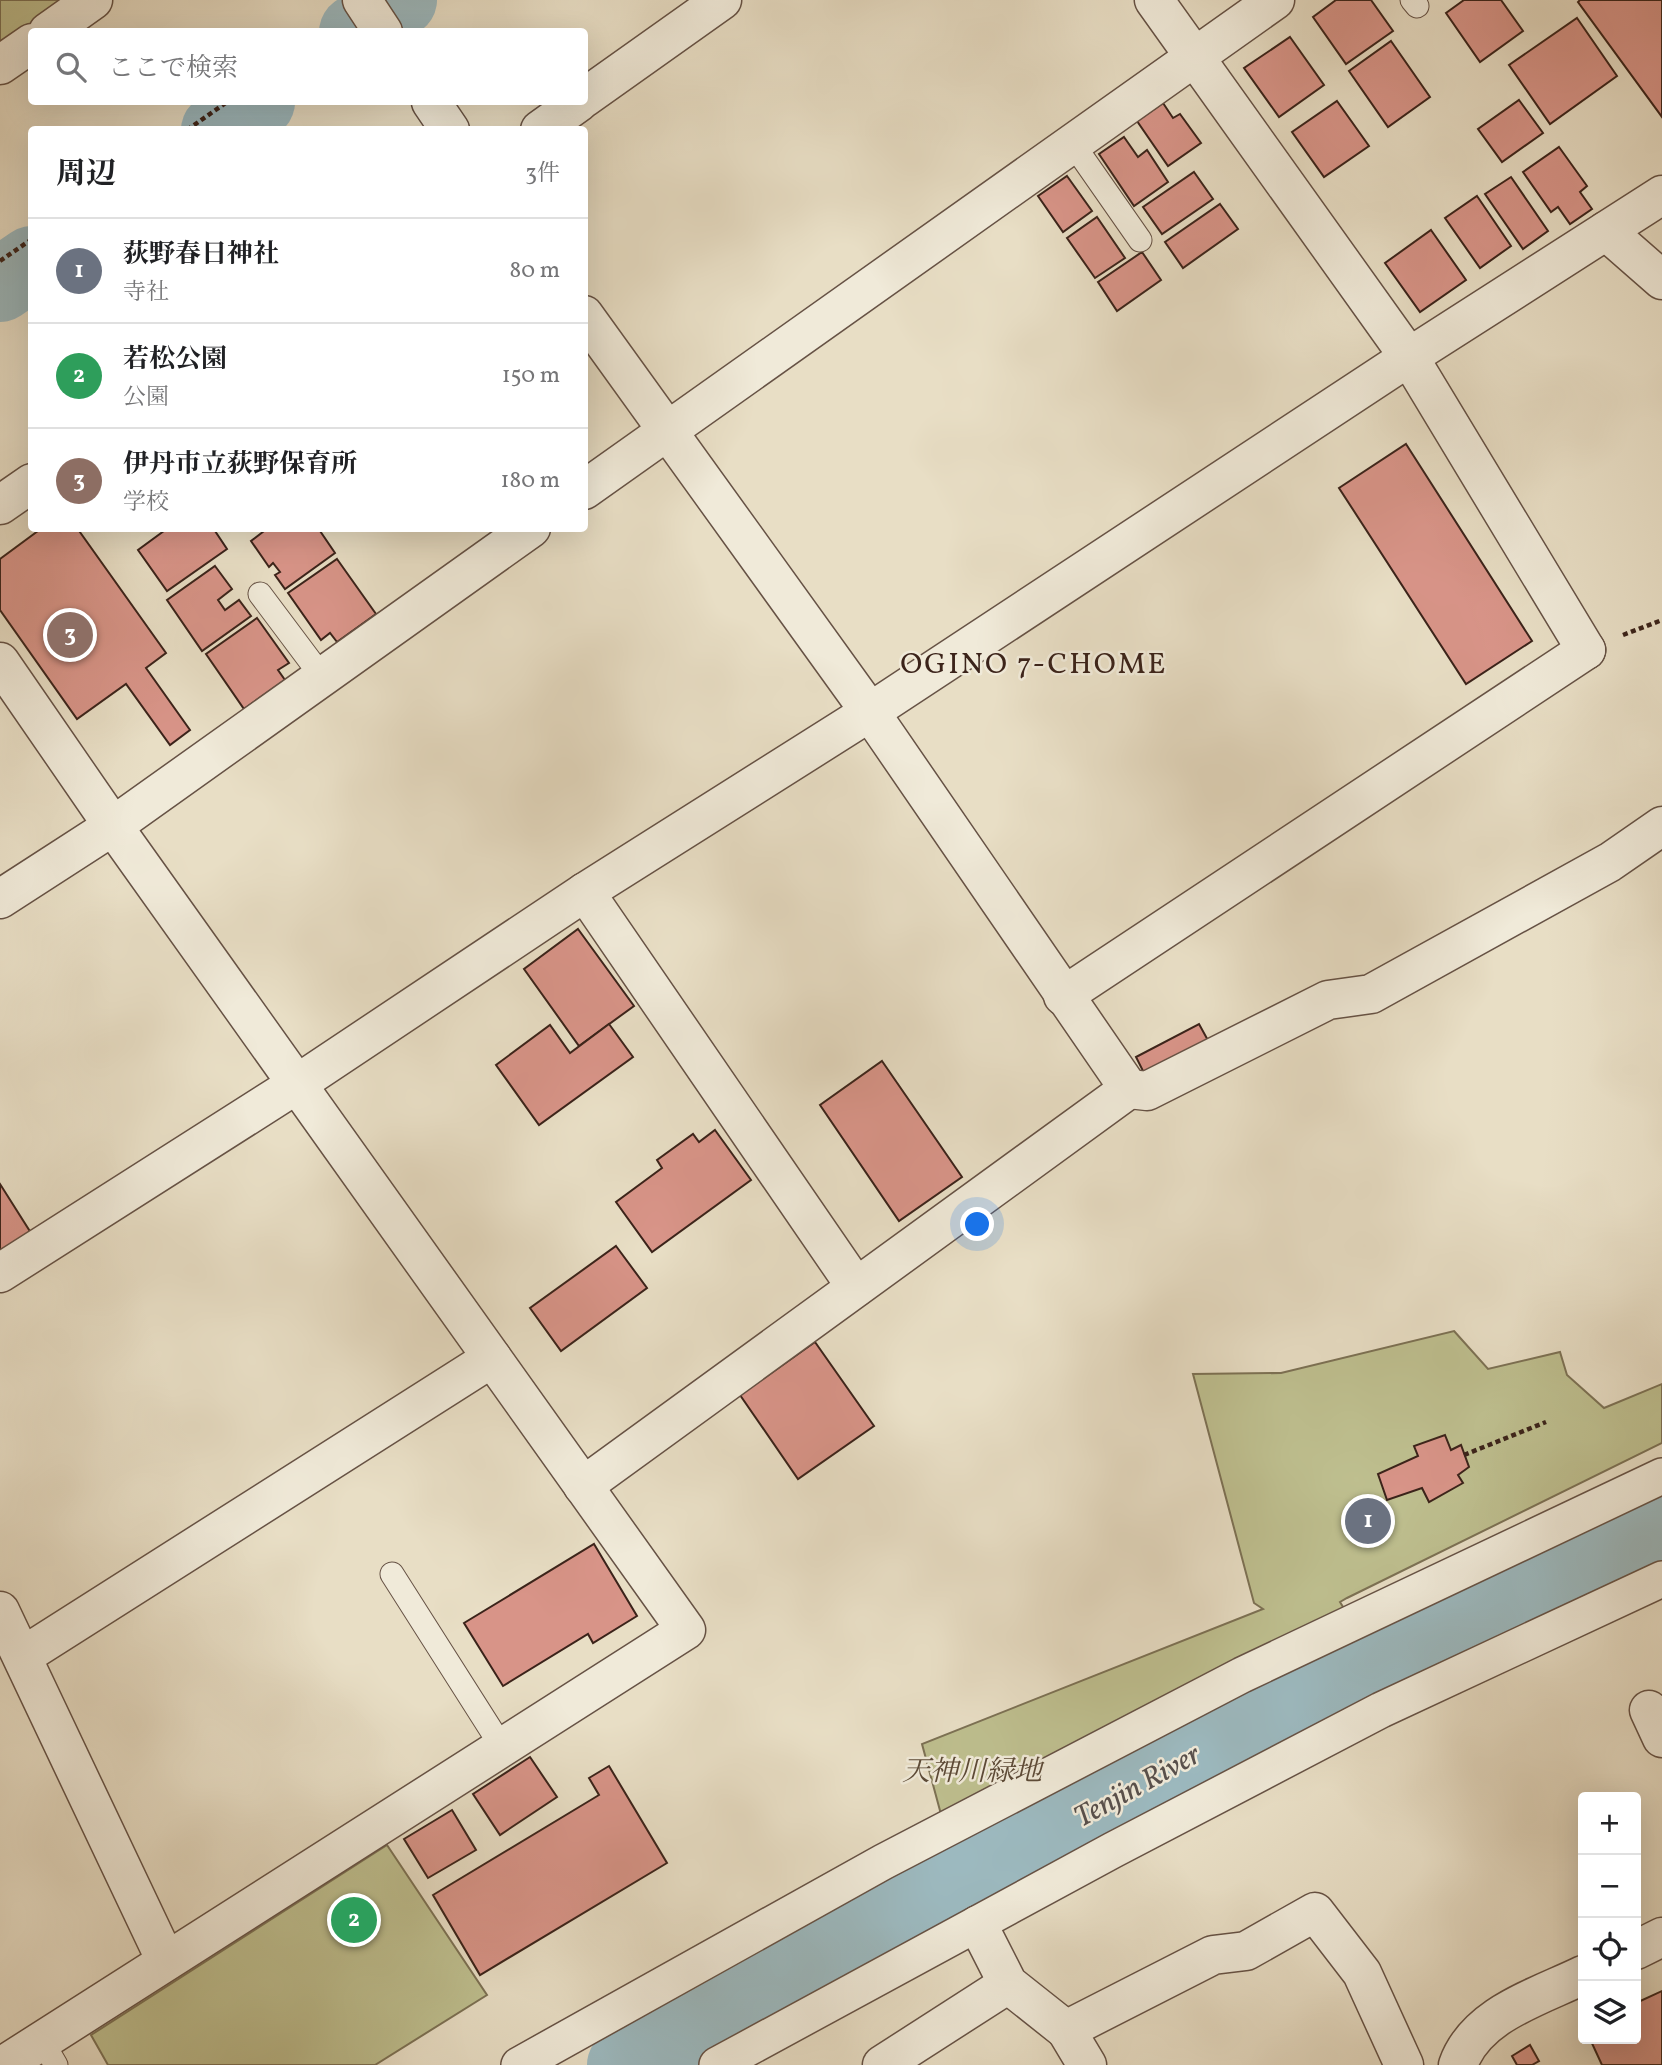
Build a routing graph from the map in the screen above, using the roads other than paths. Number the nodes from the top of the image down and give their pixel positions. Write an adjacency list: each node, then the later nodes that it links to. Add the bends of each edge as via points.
1 (93, 0): 5 (street)
2 (722, 0): 9 (street)
3 (1154, 0): 7 (street)
4 (1275, 0): 7 (street)
5 (54, 28)
6 (28, 46): 8 (street)
7 (1195, 57): 14 (street); 20 (street)
8 (0, 65)
9 (588, 95)
10 (433, 105): 12 (street)
11 (575, 105): 13 (street)
12 (447, 126)
13 (546, 126)
14 (1073, 144): 17 (lane); 21 (street)
15 (1662, 195): 16 (street)
16 (1606, 231): 18 (street); 20 (street)
17 (1140, 240)
18 (1662, 280)
19 (588, 320): 21 (street)
20 (1409, 357): 29 (street); 34 (street, via 1586,650)
21 (669, 429): 23 (street); 29 (street)
22 (28, 486): 24 (street)
23 (588, 487)
24 (0, 505)
25 (525, 532): 28 (street)
26 (260, 594): 28 (lane)
27 (0, 662): 30 (street)
28 (323, 678): 30 (street)
29 (870, 712): 32 (street); 34 (street)
30 (113, 826): 33 (street); 35 (street)
31 (1662, 826): 36 (street, via 1610,862 1371,995 1328,1000 1147,1091)
32 (584, 892): 35 (street); 38 (street)
33 (0, 898)
34 (1063, 996): 36 (street)
35 (297, 1084): 37 (street); 39 (street)
36 (1129, 1089): 38 (street)
37 (0, 1273)
38 (856, 1287): 41 (street)
39 (492, 1359): 41 (street); 45 (street)
40 (1662, 1476): 56 (street, via 1242,1675 883,1862)
41 (583, 1486): 46 (street, via 686,1630)
42 (392, 1574): 46 (lane)
43 (1662, 1578): 47 (street, via 1381,1710)
44 (0, 1611): 45 (street)
45 (23, 1656): 50 (street)
46 (502, 1747): 50 (street)
47 (978, 1925): 52 (street); 57 (street)
48 (1662, 1937): 49 (street)
49 (1641, 1948)
50 (166, 1961): 54 (street)
51 (1578, 1977): 61 (street, via 1496,2018 1474,2035)
52 (1008, 1984): 53 (street); 58 (street)
53 (1066, 2030): 59 (street); 60 (street, via 1213,1955 1246,1951 1315,1912 1362,1973)
54 (49, 2053): 55 (street)
55 (4, 2065)
56 (519, 2065)
57 (717, 2065)
58 (882, 2065)
59 (1087, 2065)
60 (1404, 2065)
61 (1458, 2065)

